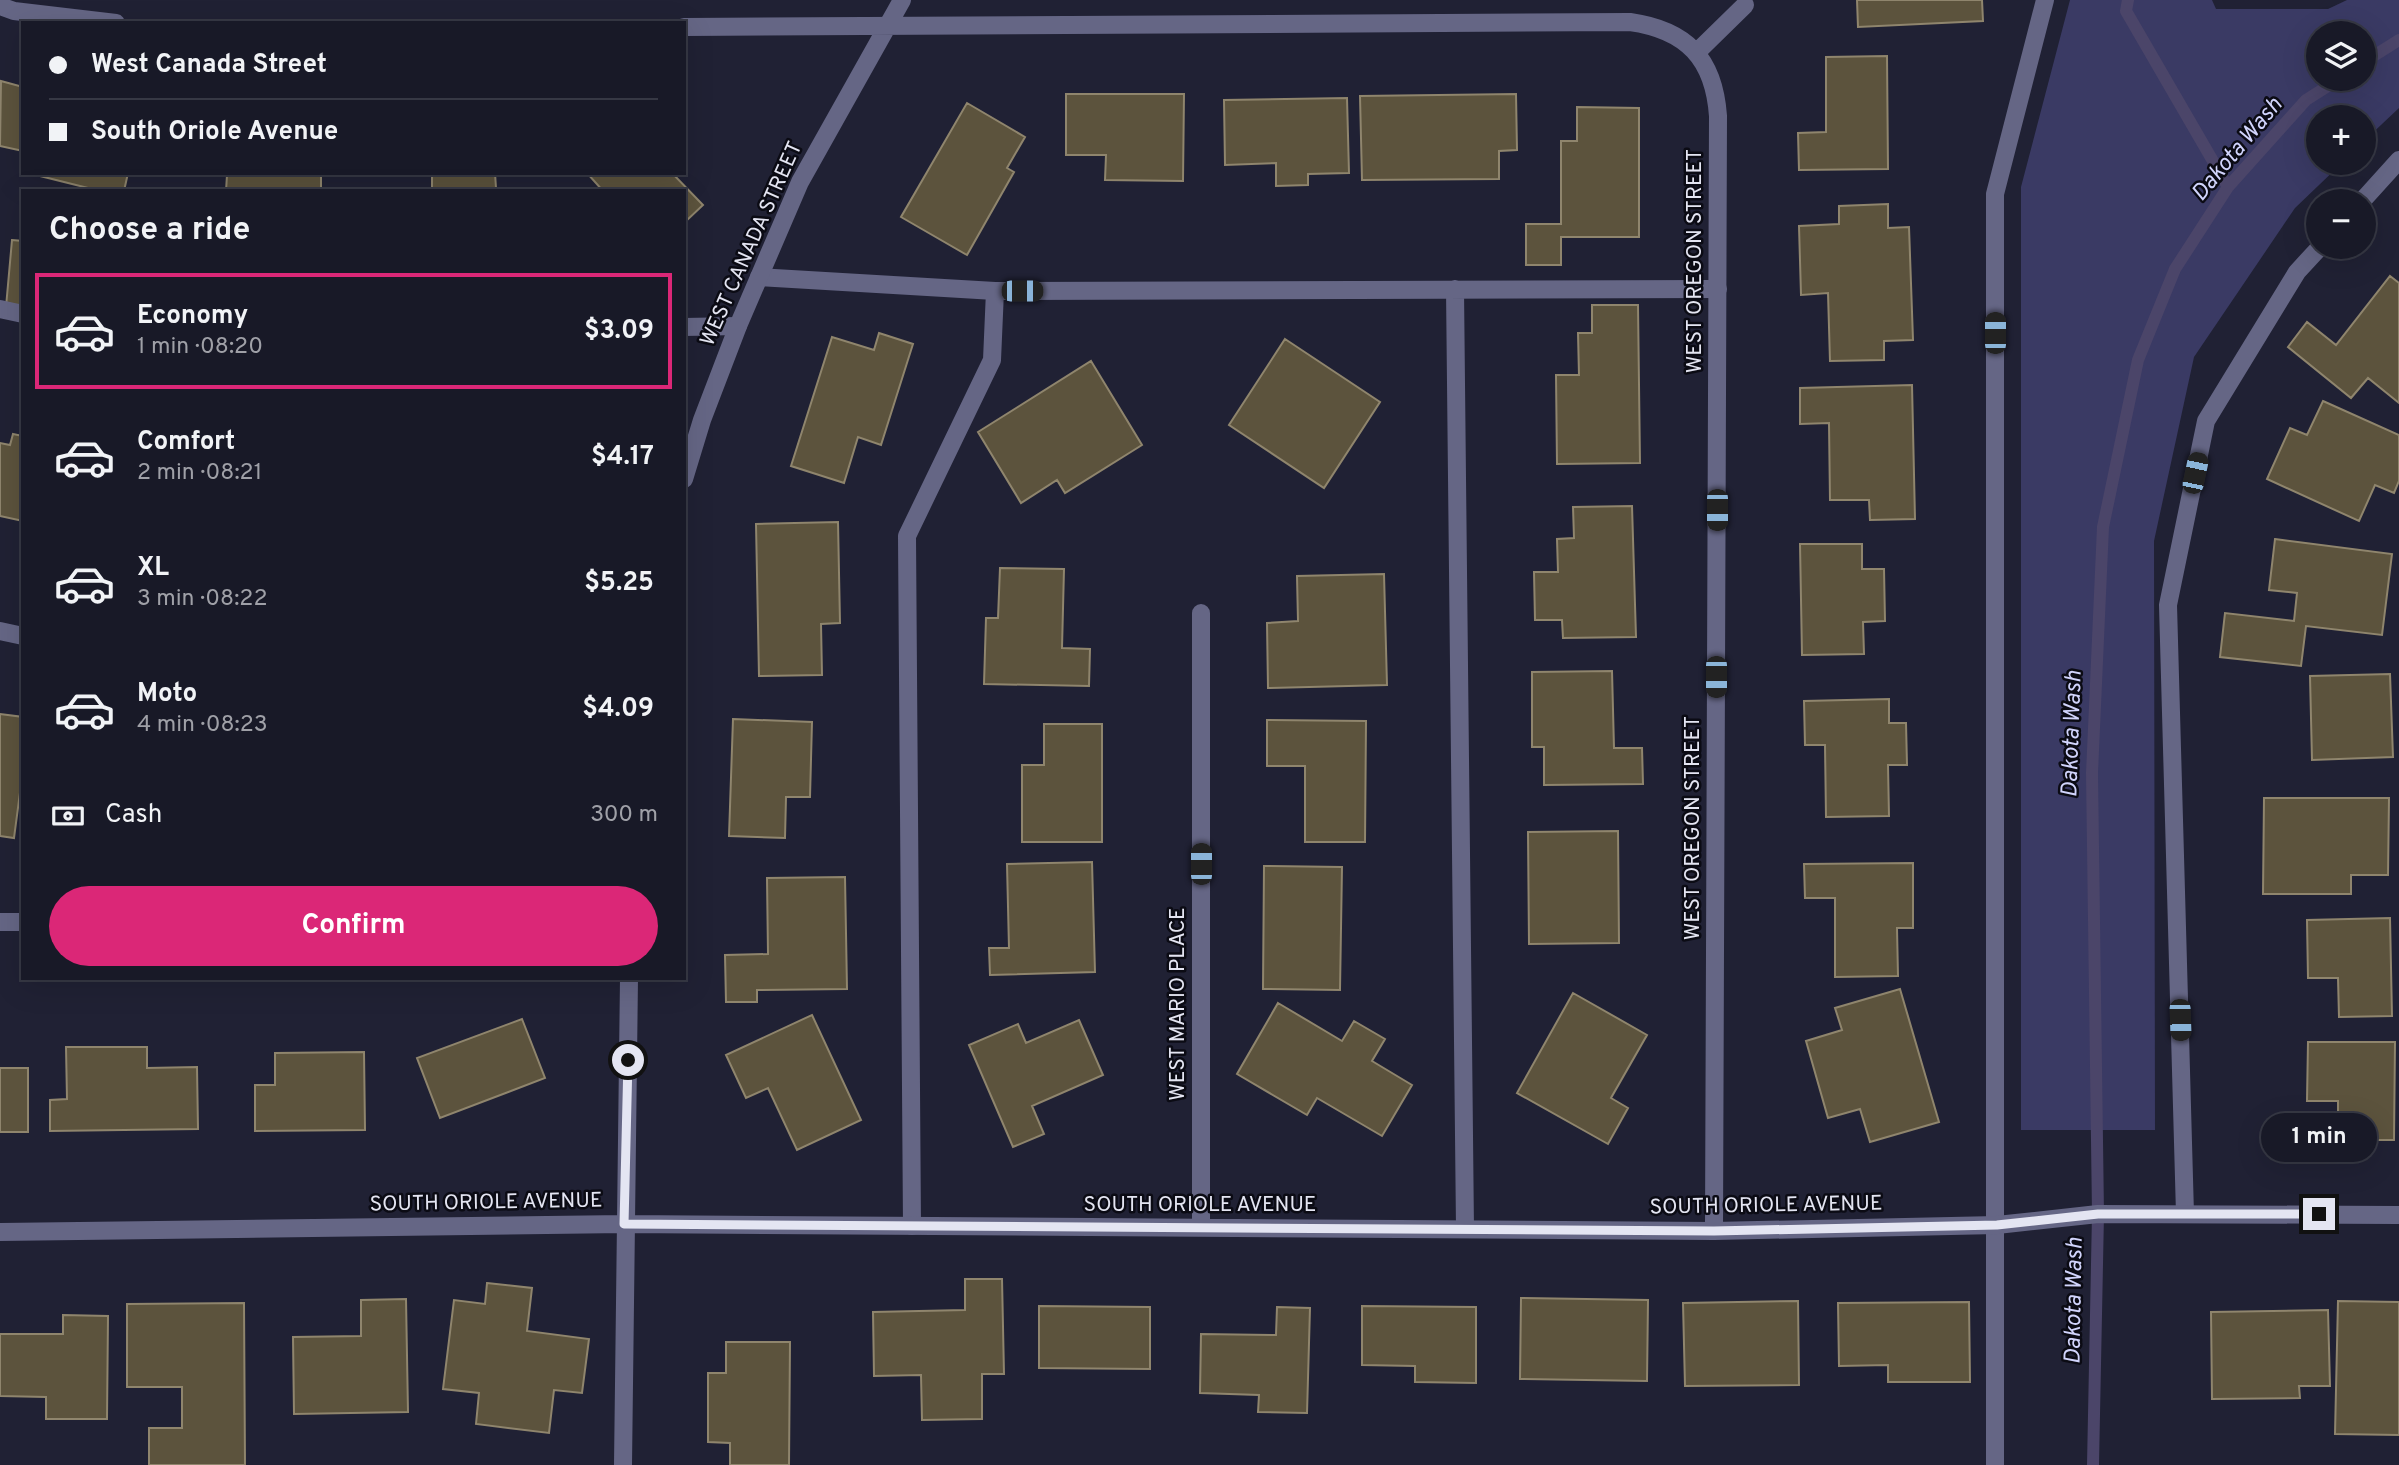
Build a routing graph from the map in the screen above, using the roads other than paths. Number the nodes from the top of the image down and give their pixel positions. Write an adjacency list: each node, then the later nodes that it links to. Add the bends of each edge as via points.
1 (902, 0): 6 (street, WEST CANADA STREET)
2 (2046, 0): 30 (street, via 1995,194)
3 (1745, 5): 8 (street)
4 (0, 6): 5 (street)
5 (100, 21)
6 (889, 25): 7 (street); 8 (street, via 1630,22 1674,33); 12 (street, WEST CANADA STREET, via 800,182)
7 (686, 27)
8 (1696, 53): 14 (street, WEST OREGON STREET, via 1716,95)
9 (2399, 160): 10 (street)
10 (2373, 189)
11 (2309, 259): 27 (street, via 2206,421 2168,605)
12 (759, 277): 15 (street); 18 (street, WEST CANADA STREET)
13 (1455, 289): 14 (street); 15 (street); 33 (street)
14 (1718, 289): 34 (street, WEST OREGON STREET)
15 (995, 291): 31 (street, via 992,360 907,537)
16 (0, 309): 17 (street)
17 (21, 314)
18 (738, 326): 19 (street); 20 (street, WEST CANADA STREET)
19 (686, 327)
20 (686, 472)
21 (1201, 613): 32 (street, WEST MARIO PLACE)
22 (0, 631): 23 (street)
23 (21, 636)
24 (0, 922): 25 (street)
25 (21, 922)
26 (629, 980): 29 (street)
27 (2185, 1214): 28 (street, SOUTH ORIOLE AVENUE); 30 (street, SOUTH ORIOLE AVENUE, via 2098,1214)
28 (2399, 1214)
29 (624, 1224): 31 (street, SOUTH ORIOLE AVENUE); 35 (street, SOUTH ORIOLE AVENUE); 36 (street)
30 (1997, 1225): 34 (street, SOUTH ORIOLE AVENUE); 37 (street)
31 (912, 1226): 32 (street, SOUTH ORIOLE AVENUE)
32 (1201, 1228): 33 (street, SOUTH ORIOLE AVENUE)
33 (1465, 1229): 34 (street, SOUTH ORIOLE AVENUE)
34 (1714, 1231)
35 (0, 1232)
36 (623, 1465)
37 (1995, 1465)

